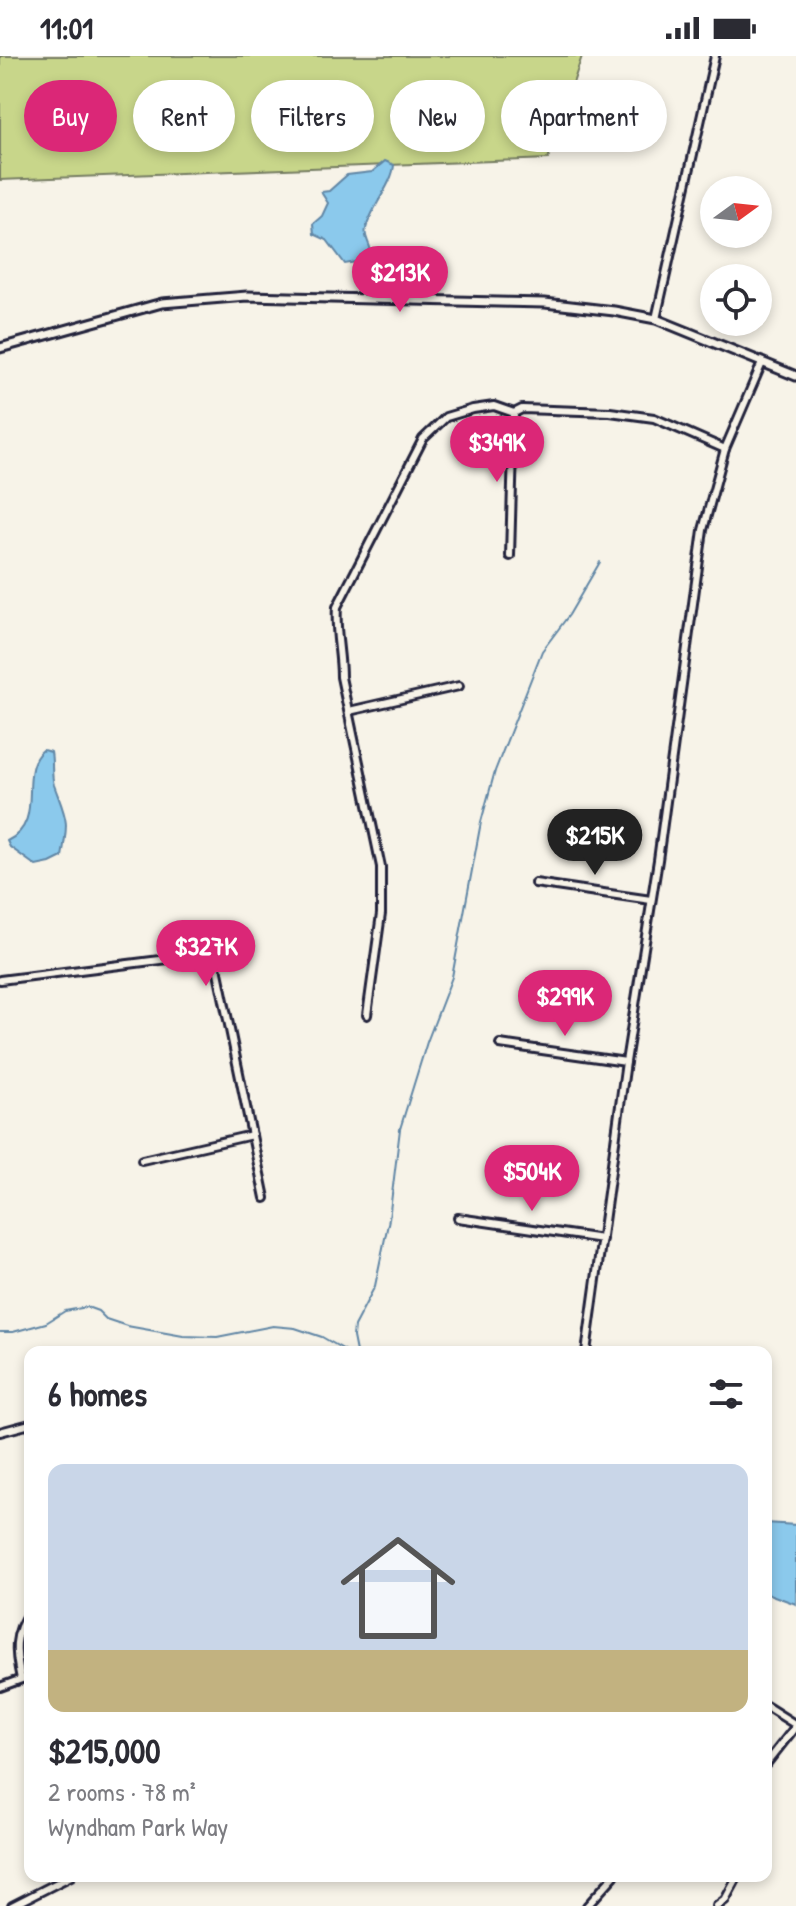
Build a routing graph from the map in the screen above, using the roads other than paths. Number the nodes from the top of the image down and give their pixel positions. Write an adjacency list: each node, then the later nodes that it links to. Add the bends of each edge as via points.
1 (715, 56): 2 (street)
2 (656, 319): 3 (street, via 545,303 247,296 162,303); 4 (street)
3 (0, 348)
4 (762, 363): 5 (street); 7 (street)
5 (796, 376)
6 (514, 413): 7 (street, via 610,412 654,418); 8 (street); 10 (street, via 494,406 473,409 446,417 423,439 337,607 335,632)
7 (725, 449): 12 (street, via 703,530)
8 (510, 556)
9 (459, 686): 10 (street)
10 (349, 711): 14 (street, via 381,867 381,914)
11 (535, 883): 12 (street)
12 (651, 900): 16 (street)
13 (0, 980): 17 (street, via 192,956 211,960 218,972)
14 (367, 1015)
15 (500, 1044): 16 (street)
16 (626, 1062): 21 (street)
17 (252, 1135): 18 (street); 19 (street)
18 (142, 1160)
19 (265, 1198)
20 (458, 1218): 21 (street)
21 (602, 1239): 22 (street)
22 (587, 1346)
23 (24, 1426): 24 (street)
24 (0, 1432)
25 (24, 1622): 27 (street, via 15,1651)
26 (24, 1678): 27 (street)
27 (21, 1679): 28 (street)
28 (0, 1687)
29 (772, 1710): 30 (street)
30 (796, 1726): 31 (street)
31 (772, 1756)
32 (59, 1882): 35 (street)
33 (609, 1882): 36 (street)
34 (735, 1882): 37 (street)
35 (12, 1906)
36 (587, 1906)
37 (717, 1906)

